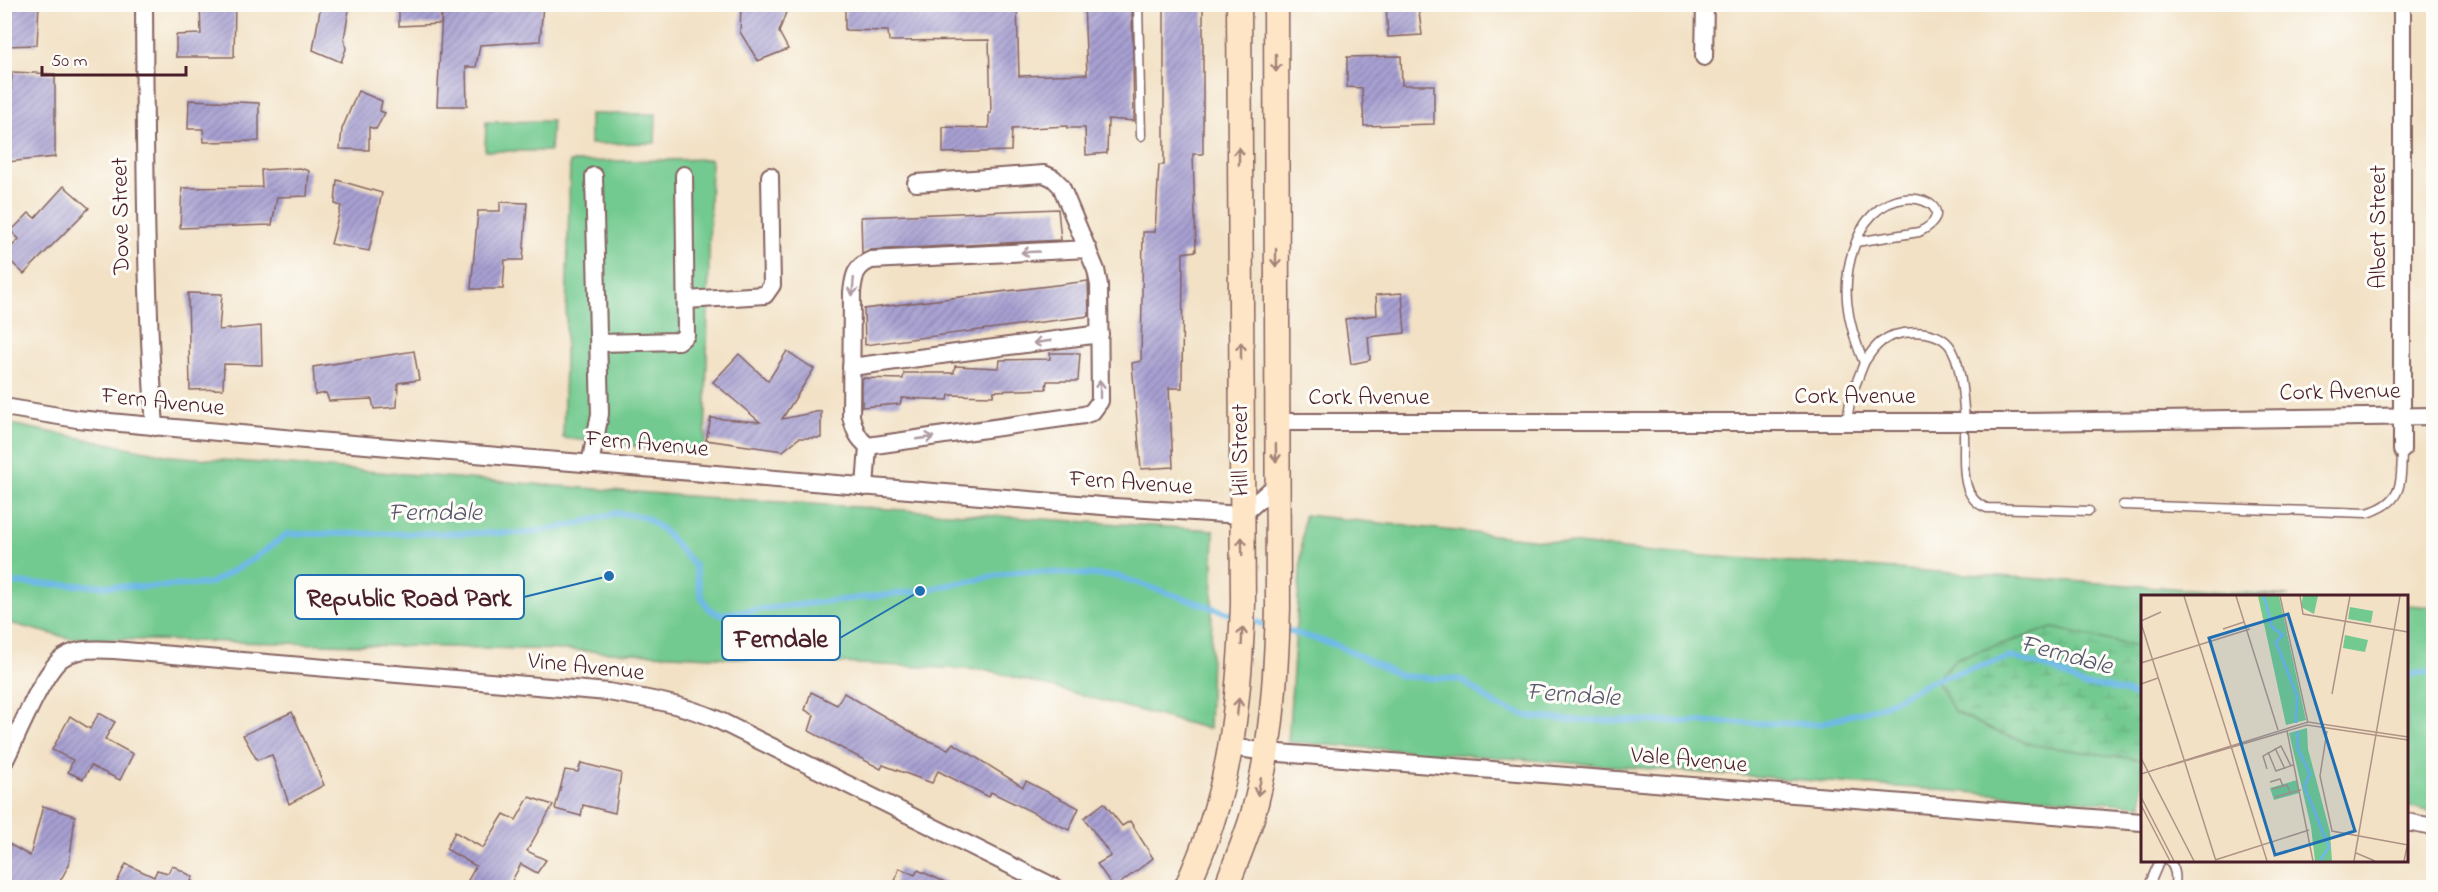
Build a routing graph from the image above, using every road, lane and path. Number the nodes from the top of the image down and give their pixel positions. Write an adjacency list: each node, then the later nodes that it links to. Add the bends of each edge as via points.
1 (144, 4): 25 (street, Dove Street, via 146,247)
2 (1138, 4): 8 (lane)
3 (1239, 4): 34 (main road, Hill Street, one-way to 3)
4 (1276, 4): 24 (main road, Hill Street, one-way to 24)
5 (1705, 4): 7 (street)
6 (2402, 4): 21 (street, Albert Street)
7 (1704, 57)
8 (1141, 136)
9 (684, 175): 15 (street)
10 (594, 176): 17 (street)
11 (770, 176): 15 (street, via 770,291 765,295)
12 (916, 183): 14 (street, via 1044,174 1061,186)
13 (1856, 242): 13 (lane, via 1876,211 1893,202 1924,199 1935,211 1928,228 1919,232); 18 (lane, via 1845,288 1847,315)
14 (1088, 249): 16 (street, via 1099,285); 19 (street, one-way to 19, via 871,260 860,265 852,292)
15 (686, 300): 17 (street, via 684,339)
16 (1100, 334): 19 (street, one-way to 19); 27 (street, one-way to 16, via 1092,412 1100,401)
17 (600, 343): 29 (street, via 600,414)
18 (1864, 363): 23 (lane, via 1851,396); 26 (lane, via 1872,349 1896,334 1926,333 1939,337 1950,345 1960,376)
19 (851, 367): 27 (street, via 853,427)
20 (4, 407): 25 (street, Fern Avenue)
21 (2403, 416): 22 (street, Cork Avenue); 26 (street, Cork Avenue); 28 (street, Albert Street)
22 (2433, 416)
23 (1847, 421): 24 (street, Cork Avenue); 26 (street, Cork Avenue)
24 (1276, 422): 30 (main road, Hill Street, one-way to 30)
25 (155, 427): 29 (street, Fern Avenue)
26 (1964, 428): 33 (lane, via 1965,488 1979,506)
27 (867, 446): 31 (street)
28 (2402, 450): 32 (lane, via 2402,472 2393,501 2367,513)
29 (590, 464): 31 (street, Fern Avenue)
30 (1276, 485): 34 (street); 36 (main road, Hill Street, via 1278,608)
31 (865, 487): 34 (street, Fern Avenue)
32 (2123, 505)
33 (2089, 511)
34 (1242, 514): 35 (main road, Hill Street, one-way to 34, via 1241,667)
35 (1231, 747): 36 (street, Vale Avenue); 44 (main road, Hill Street, via 1207,837)
36 (1267, 752): 38 (street, Vale Avenue); 45 (main road, Hill Street, one-way to 45, via 1253,814)
37 (4, 762): 43 (street, Vine Avenue, via 54,664 70,653 99,649 608,692 670,703 708,715)
38 (2141, 822)
39 (2408, 822): 40 (street)
40 (2433, 827)
41 (2160, 862): 46 (lane)
42 (2169, 862): 47 (lane, via 2176,880)
43 (1056, 888)
44 (1186, 888)
45 (1226, 888)
46 (2148, 888)
47 (2174, 888)

